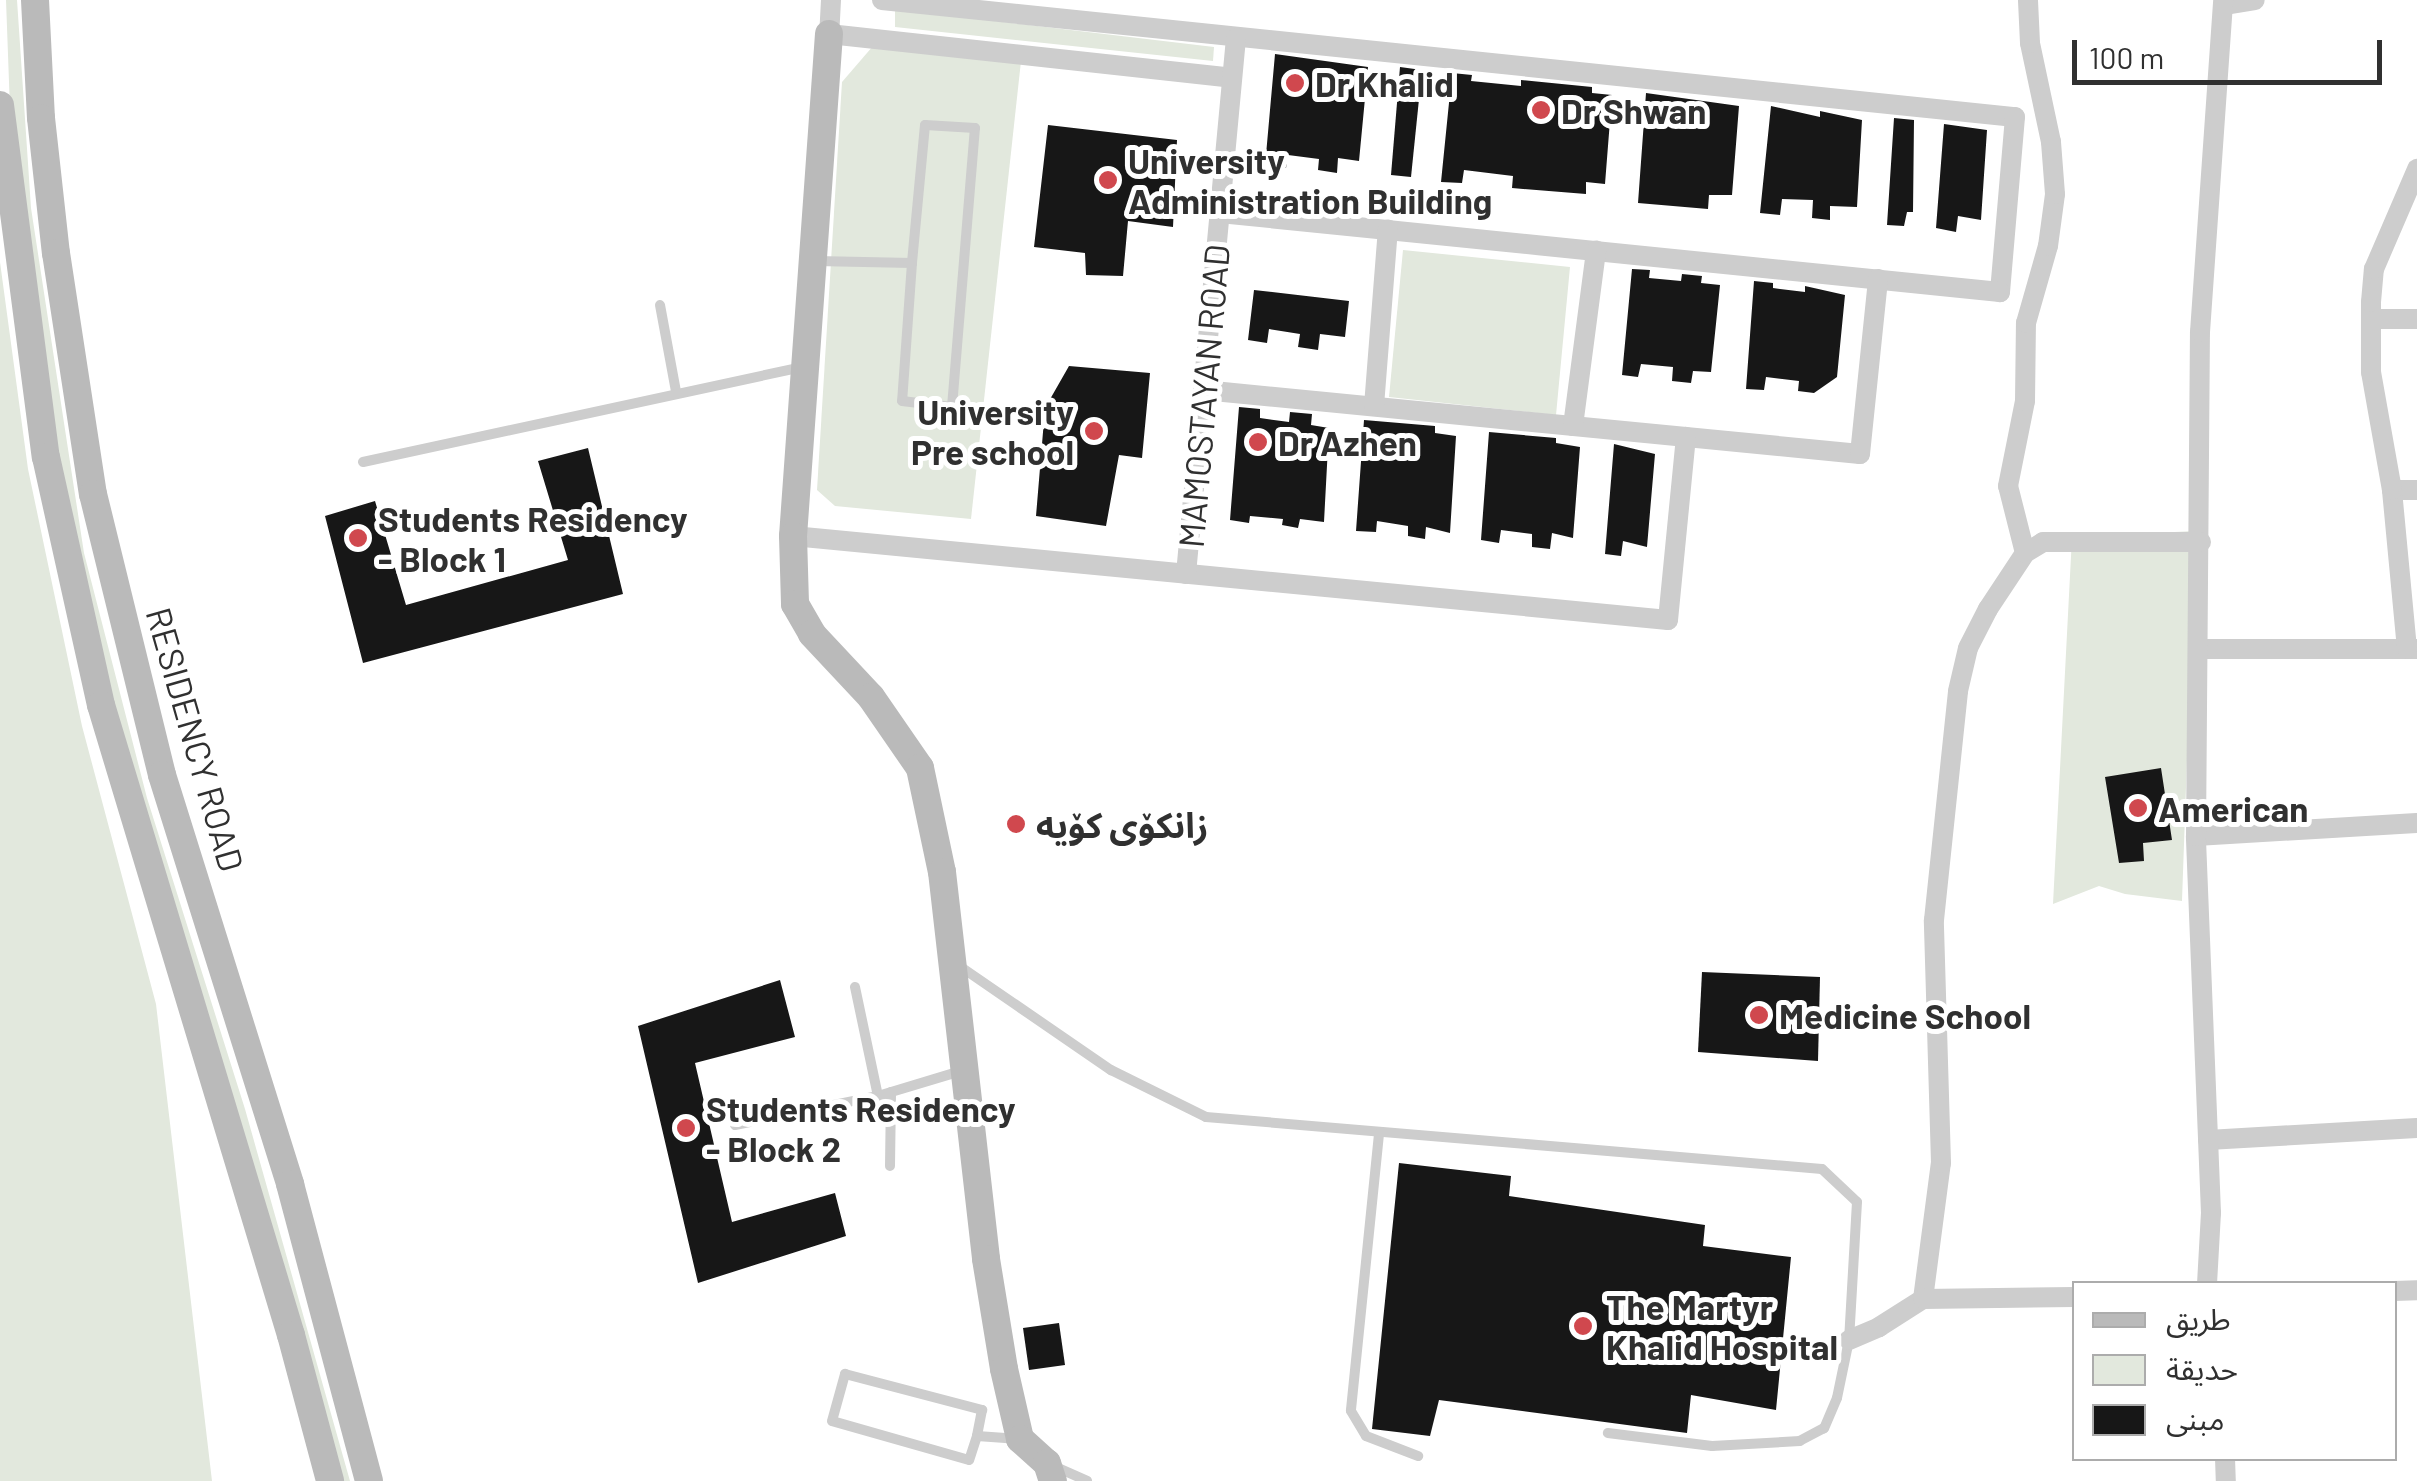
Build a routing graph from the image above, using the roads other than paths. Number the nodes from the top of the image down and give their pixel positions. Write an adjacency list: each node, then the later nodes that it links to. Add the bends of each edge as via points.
1 (36, 0): 58 (street, RESIDENCY ROAD, via 56,254 93,494 162,775 290,1184)
2 (831, 0): 7 (street)
3 (882, 0): 8 (street)
4 (2028, 0): 32 (street, via 2055,194 2026,323 2026,401 2008,486)
5 (2255, 0): 6 (street)
6 (2224, 2): 31 (street, via 2200,332)
7 (829, 34): 9 (street); 15 (street)
8 (1236, 38): 9 (street, MAMOSTAYAN ROAD); 17 (street, via 2015,117 2000,292)
9 (1232, 78): 12 (street, MAMOSTAYAN ROAD)
10 (0, 106): 57 (street, via 37,402 101,705 292,1334)
11 (2417, 169): 19 (street, via 2374,269)
12 (1220, 213): 13 (street); 22 (street, MAMOSTAYAN ROAD)
13 (1388, 230): 14 (street); 24 (street)
14 (1596, 251): 17 (street); 25 (street)
15 (810, 260): 16 (lane); 21 (street)
16 (912, 264): 16 (lane, via 902,401 952,407 974,128 925,125)
17 (1878, 280): 26 (street, via 1860,454)
18 (660, 304): 23 (lane)
19 (2371, 319): 20 (street); 28 (street, via 2370,372)
20 (2417, 319)
21 (804, 367): 23 (lane); 30 (street)
22 (1203, 390): 24 (street); 33 (street, MAMOSTAYAN ROAD)
23 (676, 392): 27 (lane)
24 (1374, 406): 25 (street)
25 (1573, 426): 26 (street)
26 (1686, 437): 33 (street, via 1668,620)
27 (363, 462)
28 (2392, 490): 29 (street); 35 (street)
29 (2417, 490)
30 (793, 536): 33 (street); 38 (street, via 796,604 812,634 871,697 920,768)
31 (2201, 542): 32 (street, via 2053,540); 34 (street)
32 (2025, 554): 50 (street, via 1977,628 1958,691 1934,920 1941,1164)
33 (1186, 574)
34 (2199, 649): 35 (street); 37 (street)
35 (2412, 649)
36 (2417, 823): 37 (street)
37 (2196, 836): 46 (street)
38 (954, 962): 40 (street); 45 (lane, via 1110,1070 1206,1117)
39 (855, 986): 42 (lane)
40 (962, 1070): 41 (lane); 54 (street, via 986,1260)
41 (891, 1092): 42 (lane); 47 (lane)
42 (878, 1096): 43 (lane)
43 (734, 1125)
44 (2417, 1128): 46 (street)
45 (1378, 1134): 51 (lane, via 1822,1168 1856,1202); 55 (lane, via 1351,1411 1366,1436)
46 (2208, 1140): 48 (street)
47 (890, 1166)
48 (2207, 1281)
49 (2072, 1297): 50 (street)
50 (1924, 1299): 51 (street)
51 (1849, 1340): 52 (lane, via 1824,1428 1800,1441 1712,1446)
52 (1608, 1433)
53 (977, 1436): 53 (lane, via 969,1460 832,1421 845,1374 982,1410); 54 (lane)
54 (1020, 1439): 56 (street)
55 (1418, 1456)
56 (1050, 1472): 59 (lane)
57 (330, 1481)
58 (369, 1481)
59 (1087, 1481)

